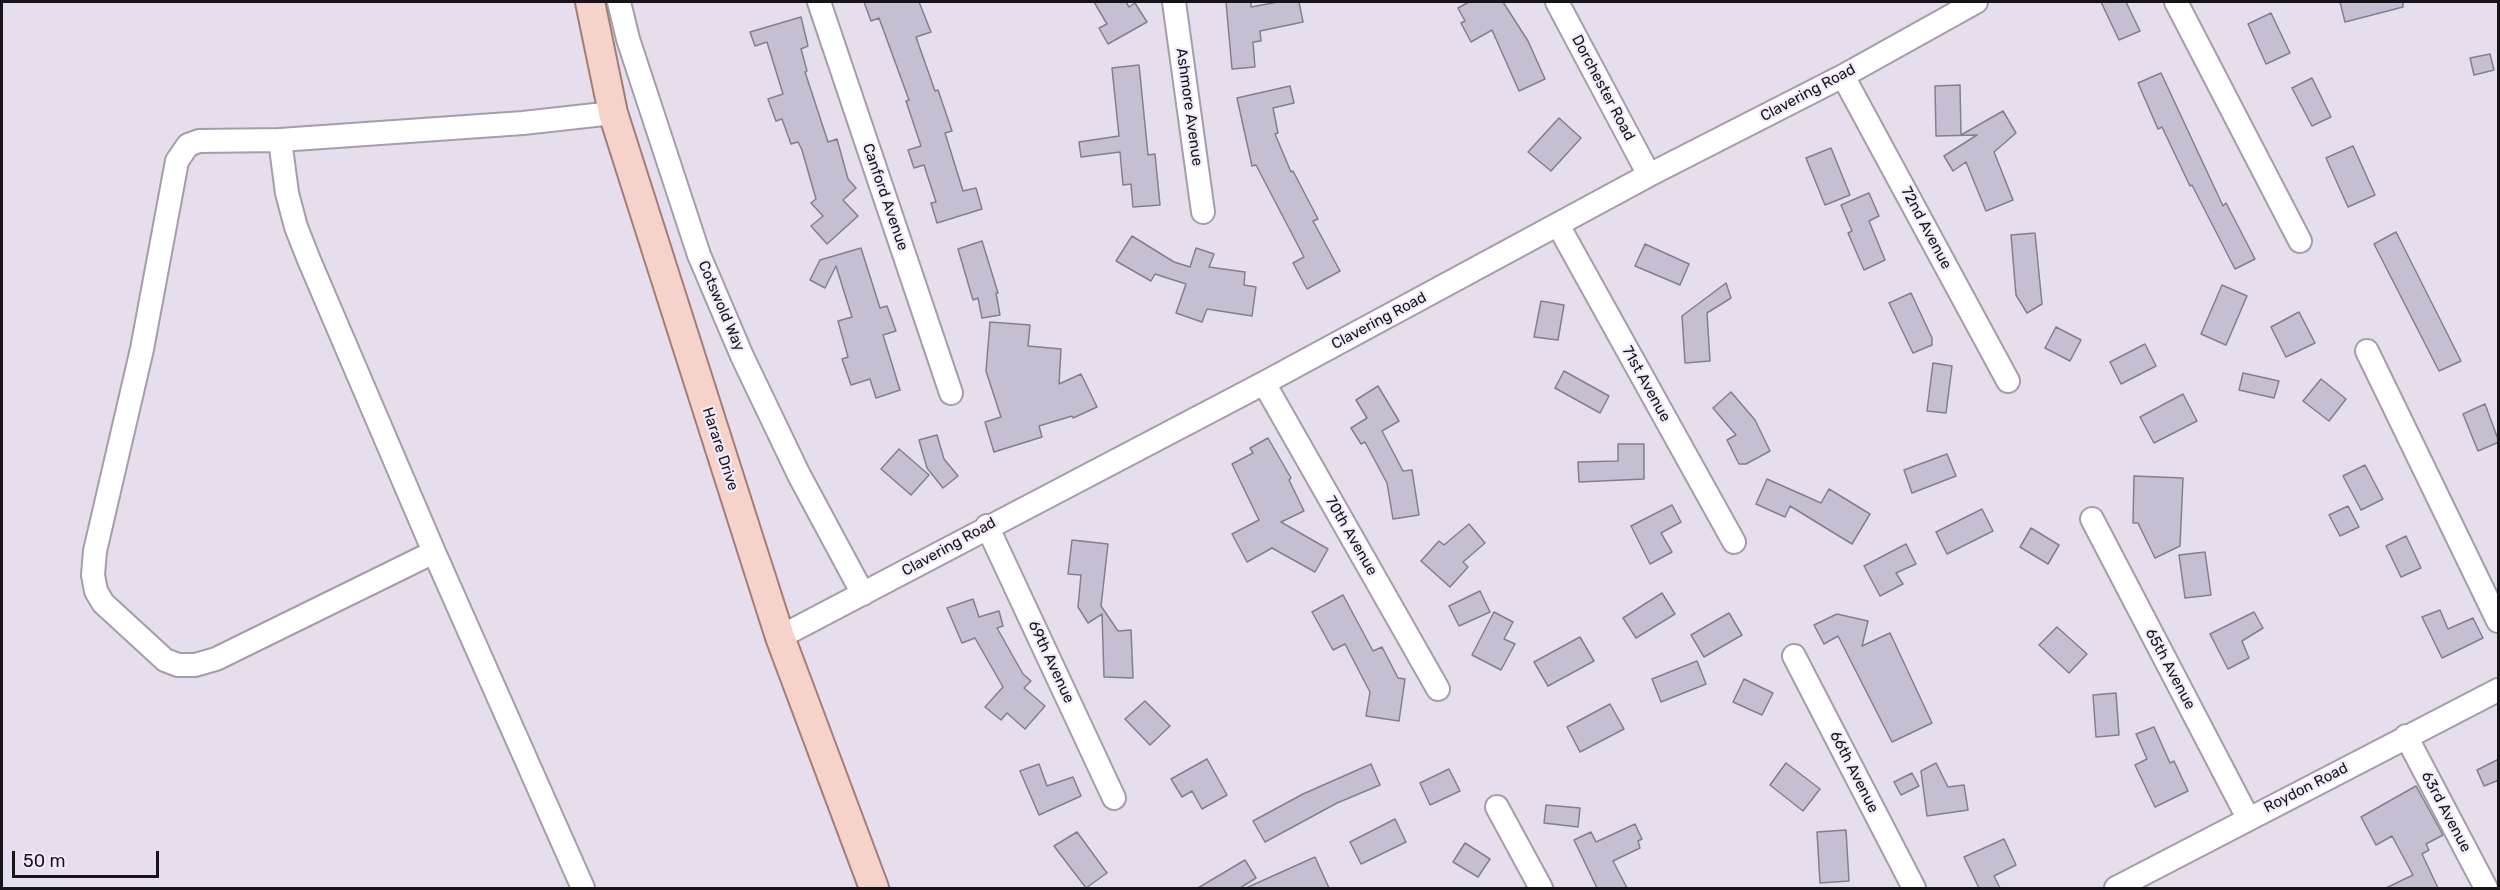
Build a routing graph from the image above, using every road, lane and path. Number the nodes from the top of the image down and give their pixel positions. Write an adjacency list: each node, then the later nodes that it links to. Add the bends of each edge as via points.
1 (590, 2): 9 (main road, Harare Drive)
2 (620, 2): 23 (street, Cotswold Way, via 628,39 704,266 794,464)
3 (819, 2): 18 (street, Canford Avenue)
4 (1174, 2): 12 (street, Ashmore Avenue)
5 (1557, 2): 11 (street, Dorchester Road)
6 (1976, 2): 8 (street, Clavering Road)
7 (2176, 2): 14 (street)
8 (1843, 76): 11 (street, Clavering Road); 16 (street, 72nd Avenue)
9 (614, 113): 10 (street); 25 (main road, Harare Drive)
10 (280, 140): 22 (street, via 282,170 296,227); 22 (street, via 199,141 182,151 177,161 142,349 95,551 96,591 103,603 165,660 195,665 216,659)
11 (1648, 175): 13 (street, Clavering Road)
12 (1203, 212)
13 (1558, 225): 17 (street, Clavering Road); 21 (street, 71st Avenue)
14 (2300, 241)
15 (2367, 351): 24 (street)
16 (2008, 381)
17 (1264, 383): 20 (street, Clavering Road); 27 (street, 70th Avenue)
18 (951, 393)
19 (2092, 519): 32 (street, 65th Avenue)
20 (987, 526): 23 (street, Clavering Road); 30 (street, 69th Avenue)
21 (1734, 542)
22 (434, 552): 33 (street)
23 (863, 594): 25 (street, Clavering Road)
24 (2499, 621)
25 (780, 637): 34 (main road, Harare Drive)
26 (1794, 656): 36 (street, 66th Avenue)
27 (1438, 689)
28 (2499, 690): 29 (street, Roydon Road)
29 (2406, 736): 32 (street, Roydon Road); 38 (street, 63rd Avenue)
30 (1114, 798)
31 (1497, 807): 35 (street)
32 (2248, 818): 37 (street, Roydon Road)
33 (583, 888)
34 (874, 888)
35 (1541, 888)
36 (1914, 888)
37 (2117, 888)
38 (2486, 888)

